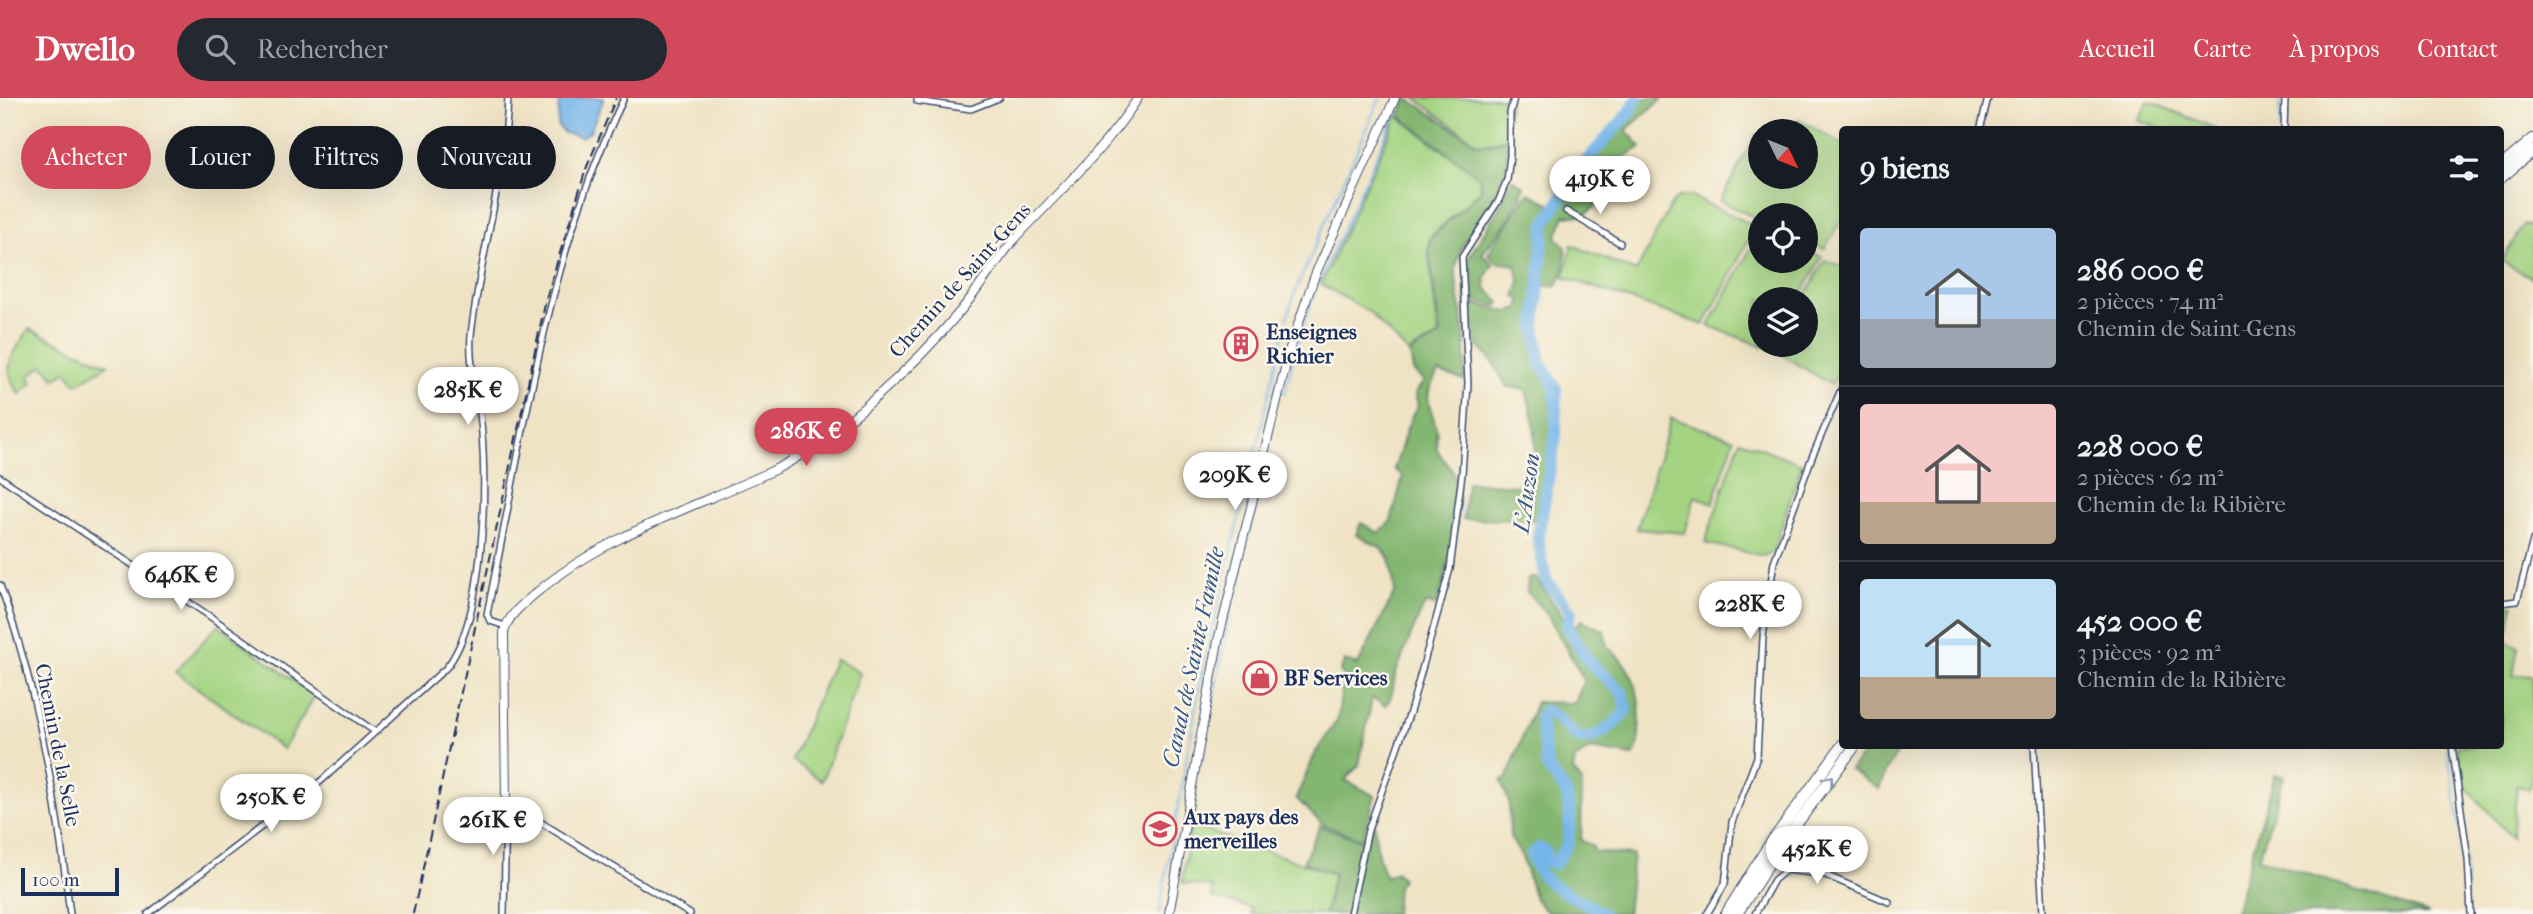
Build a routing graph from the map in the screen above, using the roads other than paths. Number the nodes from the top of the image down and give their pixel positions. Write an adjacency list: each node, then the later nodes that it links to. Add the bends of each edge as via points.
1 (508, 98): 24 (street, via 507,133 471,337 484,474 483,538 468,616 451,663)
2 (624, 98): 23 (street, via 584,195 533,382 487,614 490,621)
3 (918, 98): 4 (street, via 971,109)
4 (999, 98)
5 (1138, 98): 23 (street, Chemin de Saint-Gens, via 1053,203 1014,240 962,309 852,417 773,471 594,551 533,596)
6 (1395, 98): 35 (street, via 1315,275 1290,348 1218,641)
7 (1514, 98): 36 (street, via 1507,180 1462,257 1468,383 1450,569 1410,712 1368,830)
8 (1988, 98): 10 (street)
9 (2285, 98): 11 (street)
10 (1981, 126)
11 (2284, 126)
12 (2533, 139): 14 (highway)
13 (2533, 151): 15 (highway)
14 (2504, 163)
15 (2504, 175)
16 (1566, 211): 17 (street)
17 (1620, 243)
18 (1839, 394): 37 (street, via 1774,562 1763,637 1756,757 1732,822 1725,884)
19 (0, 477): 24 (street)
20 (2533, 540): 22 (street, via 2517,601)
21 (0, 585): 31 (street, Chemin de la Selle, via 34,691)
22 (2504, 603)
23 (505, 626): 29 (street)
24 (374, 731): 32 (street, via 321,781)
25 (1839, 749): 38 (highway)
26 (1853, 749): 39 (highway, one-way to 26, via 1778,849)
27 (2034, 749): 41 (street)
28 (2452, 749): 42 (street)
29 (506, 800): 33 (street); 34 (street)
30 (1889, 902): 40 (street, via 1823,874 1786,870 1774,880)
31 (70, 914)
32 (148, 914)
33 (504, 914)
34 (690, 914)
35 (1168, 914)
36 (1350, 914)
37 (1707, 914)
38 (1726, 914)
39 (1737, 914)
40 (1755, 914)
41 (2043, 914)
42 (2471, 914)

